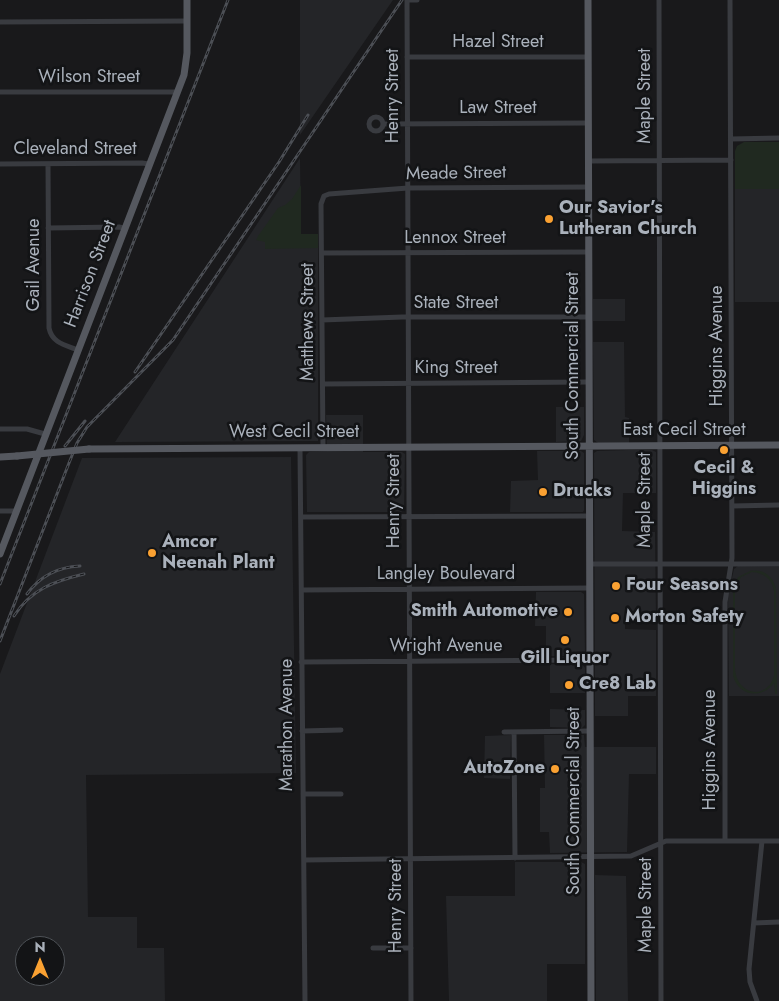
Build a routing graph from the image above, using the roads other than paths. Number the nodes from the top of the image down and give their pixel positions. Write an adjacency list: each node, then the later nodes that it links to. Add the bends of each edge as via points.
1 (187, 0): 7 (main road, Harrison Street)
2 (407, 0): 3 (street); 9 (street, Henry Street)
3 (417, 0)
4 (588, 0): 10 (main road, South Commercial Street)
5 (659, 0): 18 (street, Maple Street)
6 (730, 0): 17 (street, Higgins Avenue)
7 (187, 21): 8 (street); 12 (main road, Harrison Street, via 187,60)
8 (0, 22)
9 (407, 57): 10 (street, Hazel Street); 14 (street, Henry Street)
10 (588, 57): 13 (main road, South Commercial Street)
11 (0, 92): 12 (street, Wilson Street)
12 (177, 92): 23 (main road, Harrison Street)
13 (588, 122): 14 (street, Law Street); 20 (main road, South Commercial Street)
14 (408, 123): 15 (street, Law Street); 25 (street, Henry Street)
15 (383, 124)
16 (779, 138): 17 (street)
17 (731, 139): 19 (street, Higgins Avenue)
18 (659, 160): 19 (street); 20 (street); 42 (street, Maple Street)
19 (731, 160): 43 (street, Higgins Avenue)
20 (588, 162): 24 (main road, South Commercial Street)
21 (0, 164): 22 (street, Cleveland Street)
22 (48, 164): 23 (street, Cleveland Street); 27 (street, Gail Avenue)
23 (149, 164): 28 (main road, Harrison Street)
24 (589, 187): 25 (street, Meade Street); 29 (main road, South Commercial Street)
25 (408, 188): 26 (street, Meade Street); 31 (street, Henry Street)
26 (324, 196): 30 (street, Matthews Street, via 321,204)
27 (48, 228): 28 (street); 35 (street, Gail Avenue, via 50,332 56,341)
28 (124, 228): 35 (main road, Harrison Street)
29 (589, 252): 31 (street, Lennox Street); 32 (main road, South Commercial Street)
30 (322, 253): 31 (street, Lennox Street); 34 (street, Matthews Street)
31 (408, 253): 33 (street, Henry Street)
32 (589, 317): 33 (street, State Street); 36 (main road, South Commercial Street)
33 (408, 318): 34 (street, State Street); 37 (street, Henry Street)
34 (322, 320): 38 (street, Matthews Street)
35 (78, 350): 40 (main road, Harrison Street)
36 (589, 382): 37 (street, King Street); 45 (main road, South Commercial Street)
37 (409, 383): 38 (street, King Street); 44 (street, Henry Street)
38 (323, 384): 47 (street, Matthews Street)
39 (0, 429): 40 (street, via 27,428)
40 (45, 434): 52 (main road, Harrison Street)
41 (779, 445): 43 (main road, East Cecil Street)
42 (660, 446): 43 (main road, East Cecil Street); 45 (main road, East Cecil Street); 58 (street, Maple Street)
43 (732, 446): 50 (street, Higgins Avenue)
44 (408, 447): 45 (main road, West Cecil Street); 47 (main road, West Cecil Street); 55 (street, Henry Street)
45 (590, 447): 53 (main road, South Commercial Street)
46 (300, 448): 47 (main road, West Cecil Street); 48 (main road, West Cecil Street, bridge, via 89,449); 54 (street, Marathon Avenue)
47 (323, 448)
48 (0, 457)
49 (779, 505): 50 (street)
50 (732, 506): 59 (street, Higgins Avenue)
51 (0, 511): 52 (street)
52 (16, 511): 56 (main road, Harrison Street)
53 (589, 516): 55 (street); 57 (main road, South Commercial Street)
54 (301, 517): 55 (street); 63 (street, Marathon Avenue)
55 (409, 517): 62 (street, Henry Street)
56 (0, 554)
57 (590, 564): 58 (street); 61 (main road, South Commercial Street)
58 (660, 564): 59 (street); 77 (street, Maple Street)
59 (732, 564): 60 (street); 74 (street, Higgins Avenue, via 725,602)
60 (779, 564)
61 (590, 588): 62 (street, Langley Boulevard); 64 (main road, South Commercial Street)
62 (409, 589): 63 (street, Langley Boulevard); 65 (street, Henry Street)
63 (302, 590): 66 (street, Marathon Avenue)
64 (590, 660): 65 (street, Wright Avenue); 69 (main road, South Commercial Street)
65 (410, 661): 66 (street, Wright Avenue); 80 (street, Henry Street)
66 (301, 662): 67 (street, Marathon Avenue)
67 (302, 730): 68 (street); 72 (street, Marathon Avenue)
68 (341, 730)
69 (590, 731): 71 (street); 78 (main road, South Commercial Street)
70 (504, 732): 71 (street)
71 (514, 732): 79 (street)
72 (303, 794): 73 (street); 81 (street, Marathon Avenue)
73 (342, 794)
74 (725, 841): 75 (street); 77 (street)
75 (762, 841): 76 (street); 82 (street)
76 (779, 841)
77 (661, 842): 78 (street, via 631,856); 89 (street, Maple Street)
78 (591, 857): 79 (street); 88 (main road, South Commercial Street)
79 (515, 858): 80 (street)
80 (411, 859): 81 (street); 85 (street, Henry Street)
81 (304, 860): 86 (street, Marathon Avenue)
82 (754, 922): 83 (street); 90 (street, via 749,968)
83 (779, 922)
84 (373, 948): 85 (street)
85 (411, 948): 87 (street, Henry Street)
86 (305, 1001)
87 (411, 1001)
88 (591, 1001)
89 (661, 1001)
90 (757, 1001)

